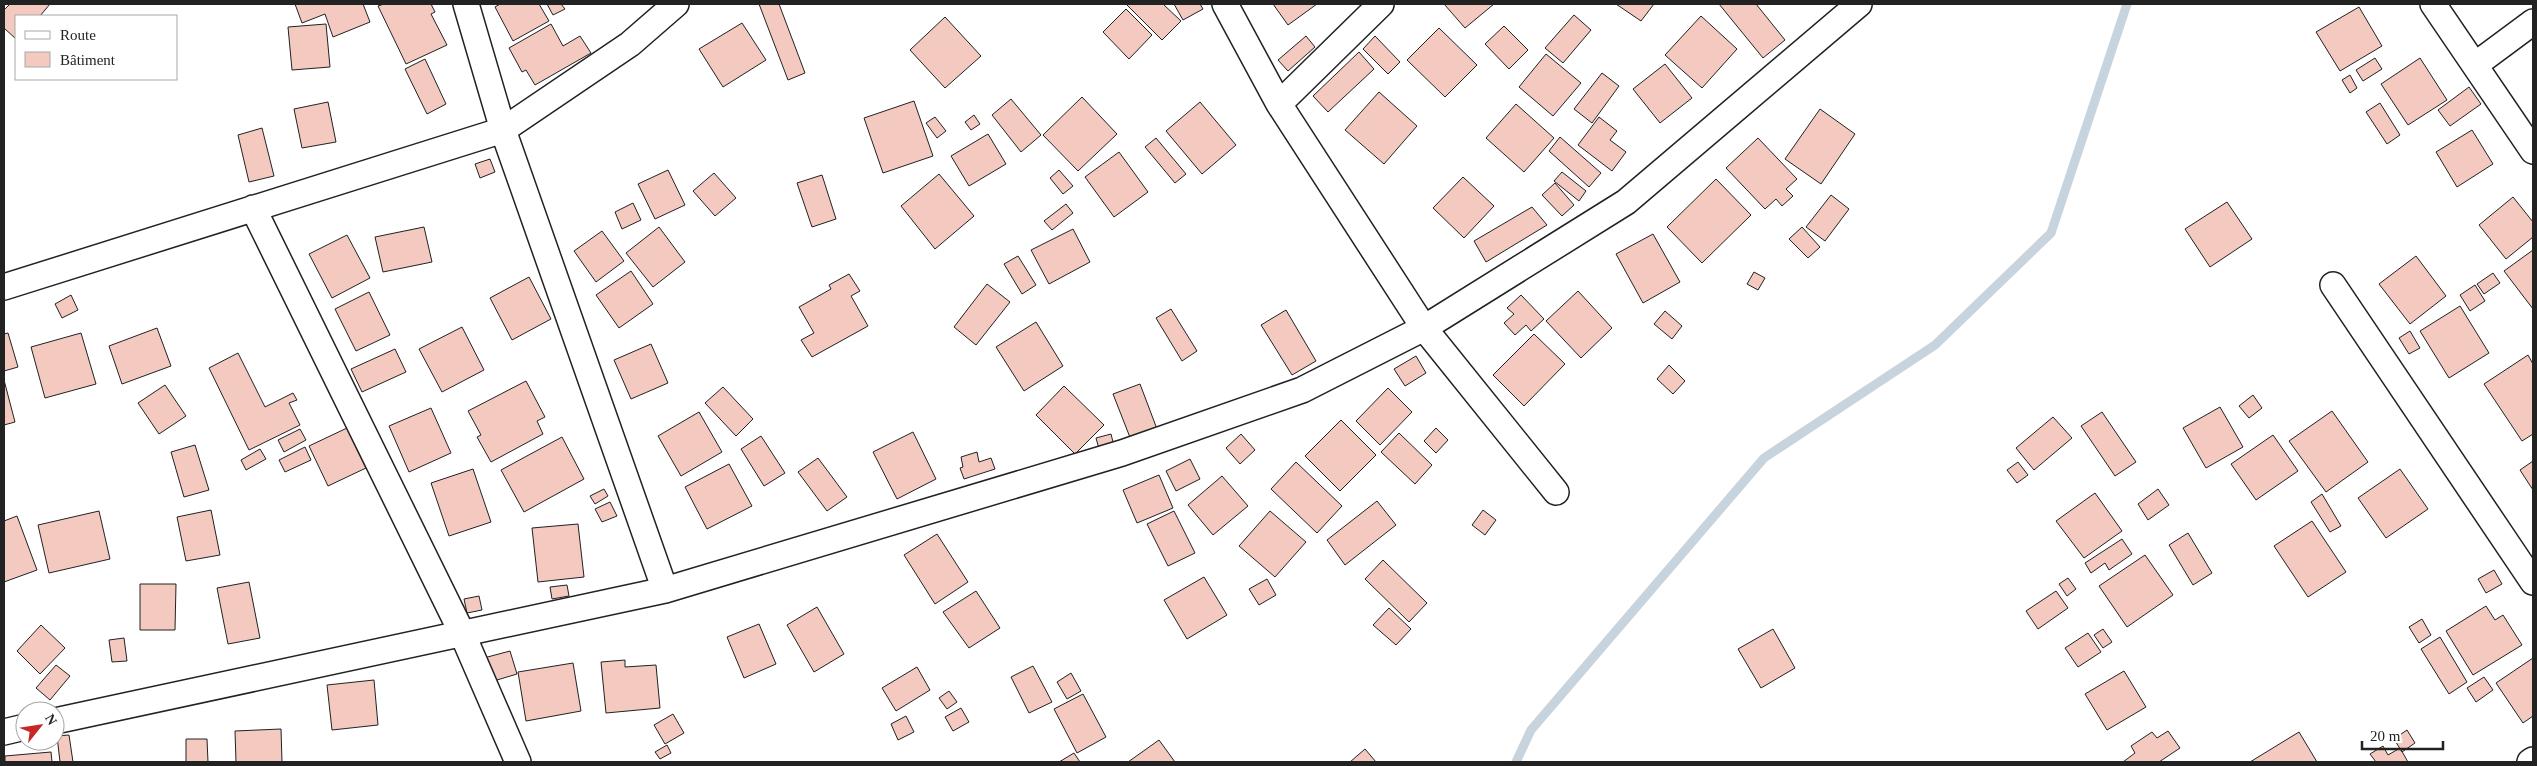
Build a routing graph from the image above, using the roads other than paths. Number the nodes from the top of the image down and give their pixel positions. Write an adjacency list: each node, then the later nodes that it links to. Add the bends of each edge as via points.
1 (466, 4): 10 (street)
2 (676, 4): 10 (street, via 630,44)
3 (1225, 4): 9 (street)
4 (1381, 4): 9 (street)
5 (1859, 4): 15 (street, via 1626,202)
6 (2433, 4): 8 (street)
7 (2533, 22): 8 (street)
8 (2474, 65): 11 (street)
9 (1279, 104): 15 (street)
10 (503, 130): 12 (street); 18 (street)
11 (2533, 151)
12 (253, 208): 14 (street); 19 (street)
13 (2333, 285): 17 (street)
14 (4, 287)
15 (1424, 328): 16 (street); 18 (street, via 1302,390 1122,453)
16 (1556, 492)
17 (2533, 582)
18 (665, 590): 19 (street)
19 (462, 633): 20 (street); 22 (street)
20 (65, 719)
21 (2533, 760): 23 (street)
22 (518, 762)
23 (2530, 762)

